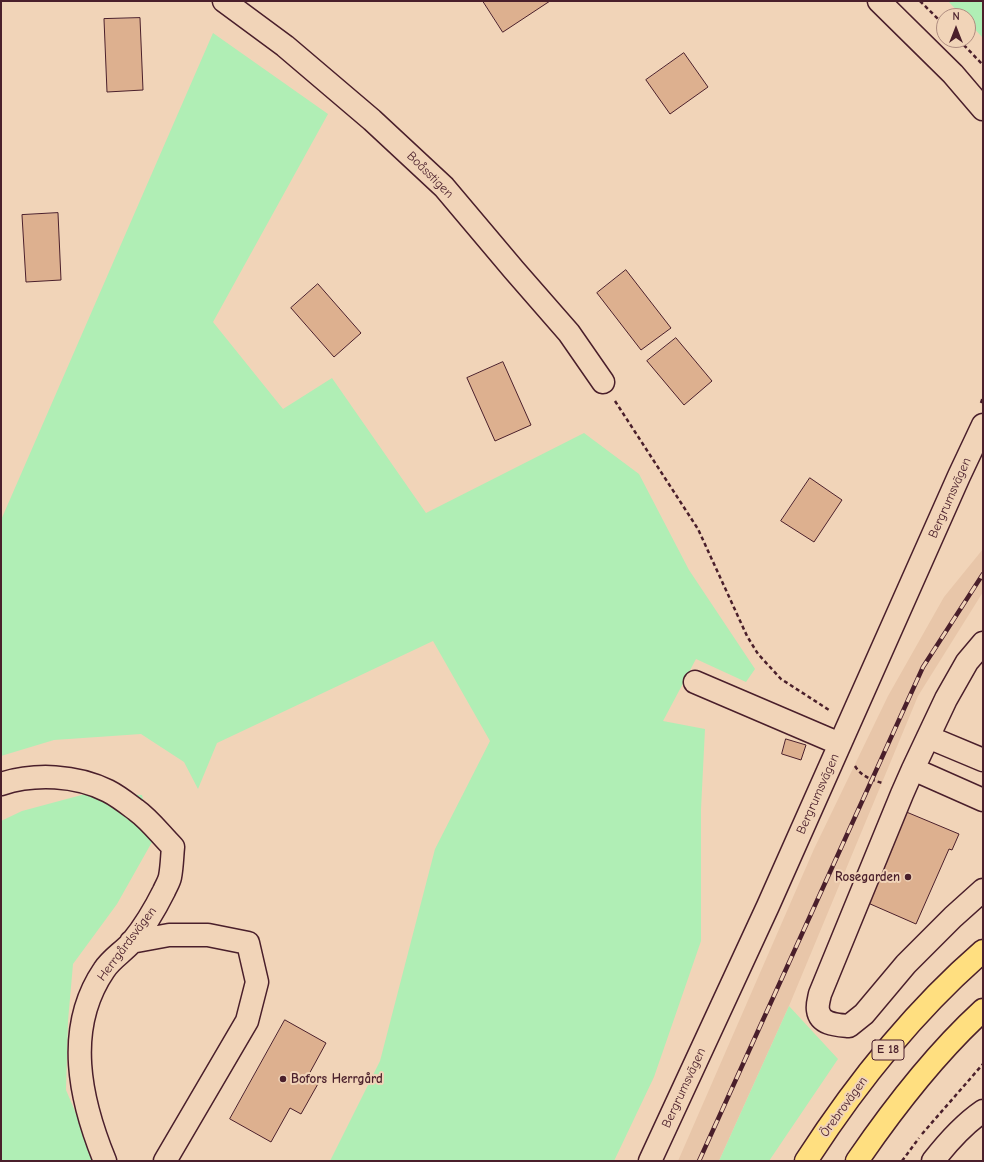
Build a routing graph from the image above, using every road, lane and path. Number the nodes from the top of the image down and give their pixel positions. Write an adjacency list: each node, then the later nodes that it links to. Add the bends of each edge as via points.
1 (224, 1): 8 (street, Boåsstigen, via 285,46 372,120 444,187 570,333)
2 (879, 1): 7 (street, via 953,74)
3 (920, 1): 4 (path)
4 (936, 17)
5 (967, 48): 6 (path)
6 (983, 65)
7 (983, 109)
8 (603, 382): 12 (path, via 698,529 747,636 758,654 781,679)
9 (983, 425): 12 (street, Bergrumsvägen)
10 (983, 642): 13 (street, via 967,662)
11 (695, 682): 14 (street)
12 (850, 723): 14 (street, Bergrumsvägen)
13 (928, 737): 15 (street); 16 (street)
14 (840, 744): 18 (path, via 858,771); 28 (street, Bergrumsvägen)
15 (983, 760)
16 (913, 769): 18 (street); 19 (street)
17 (1, 784): 21 (street, Herrgårdsvägen, via 44,777 77,780 108,791 138,811 173,847 170,878 154,912)
18 (902, 794): 20 (street, via 820,994 818,1011 823,1020 833,1025 849,1026 864,1014 906,964)
19 (983, 800)
20 (983, 890)
21 (131, 942): 26 (street, Herrgårdsvägen, via 105,969 88,1000 81,1031 80,1067 84,1095 94,1132); 27 (street, via 169,935 208,935 248,943 257,982 247,1022)
22 (983, 951): 29 (highway, Örebrovägen / E 18, via 944,988 886,1052 851,1096)
23 (983, 1010): 30 (highway, via 915,1083 884,1121)
24 (983, 1064): 31 (path, via 945,1106)
25 (983, 1111): 32 (street, via 940,1151)
26 (106, 1161)
27 (165, 1161)
28 (650, 1161)
29 (806, 1161)
30 (857, 1161)
31 (902, 1161)
32 (933, 1161)

